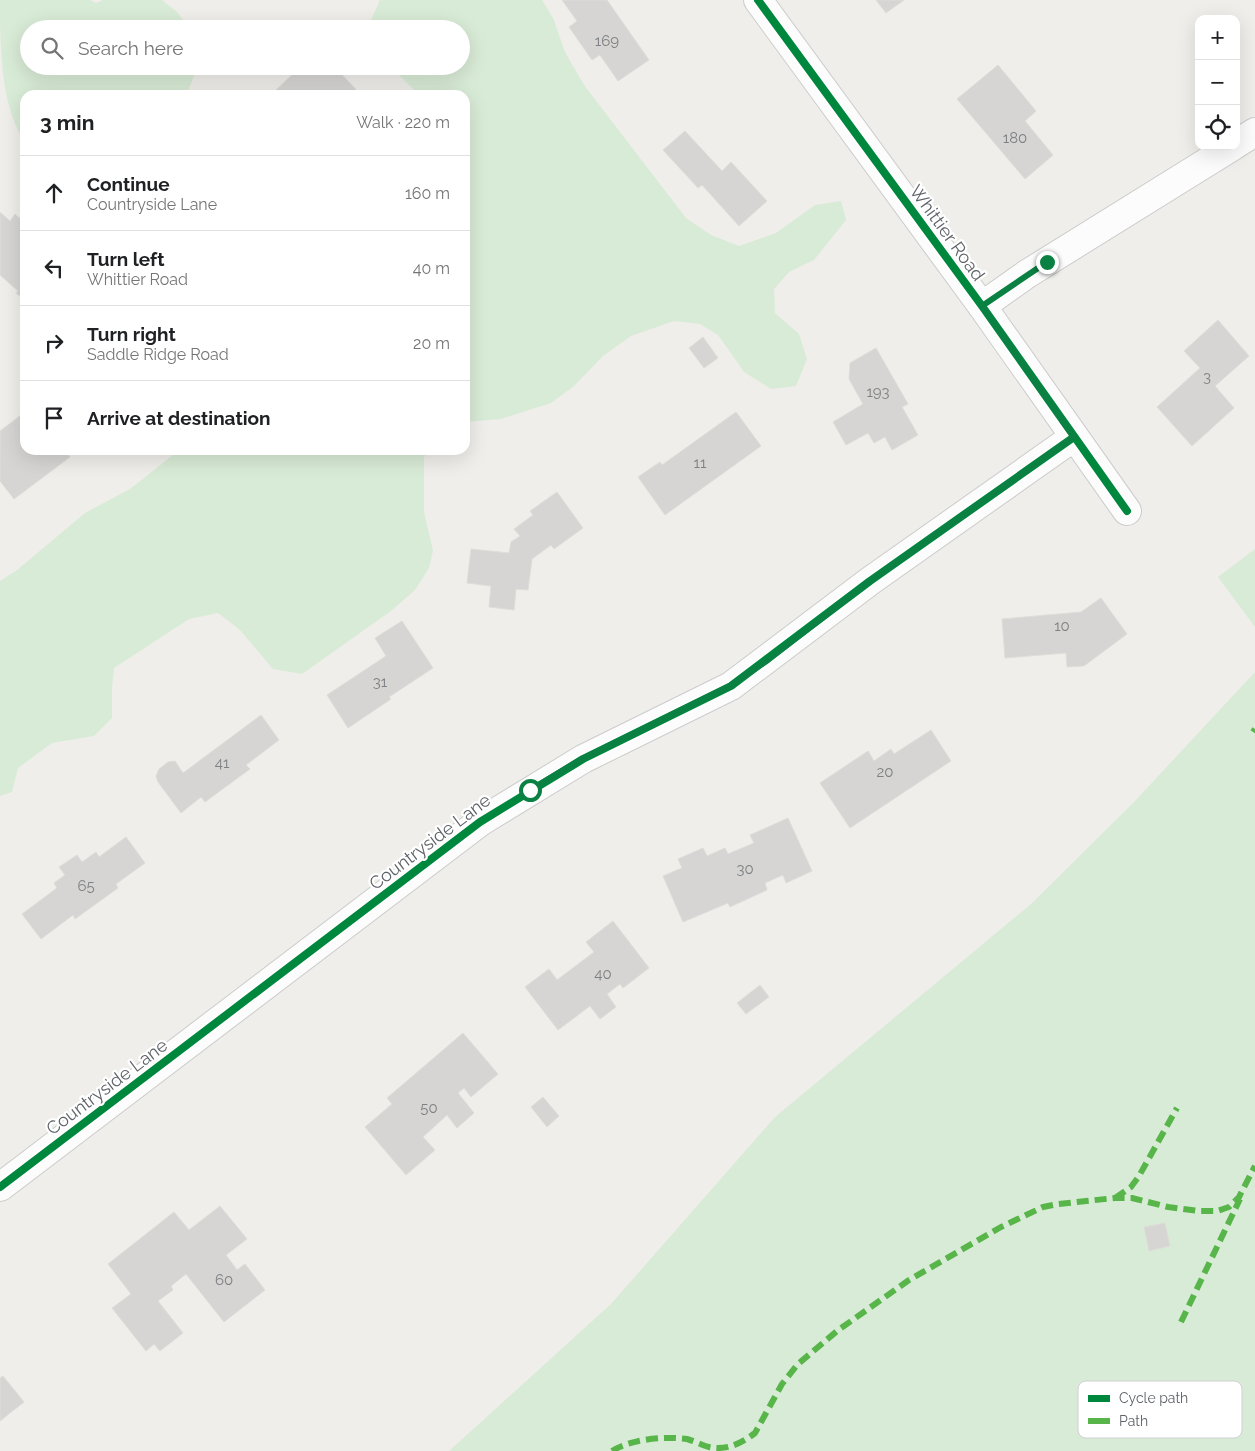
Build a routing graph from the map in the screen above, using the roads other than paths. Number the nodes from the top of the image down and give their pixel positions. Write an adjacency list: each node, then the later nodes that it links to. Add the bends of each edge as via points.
1 (758, 0): 5 (street, Whittier Road)
2 (1255, 132): 3 (street)
3 (1240, 141)
4 (1227, 150): 5 (street, via 1027,274)
5 (982, 306): 6 (street, Whittier Road)
6 (1074, 437): 7 (street, Whittier Road); 8 (street, Countryside Lane, via 870,581 730,686 576,762 488,817)
7 (1127, 511)
8 (0, 1187)

